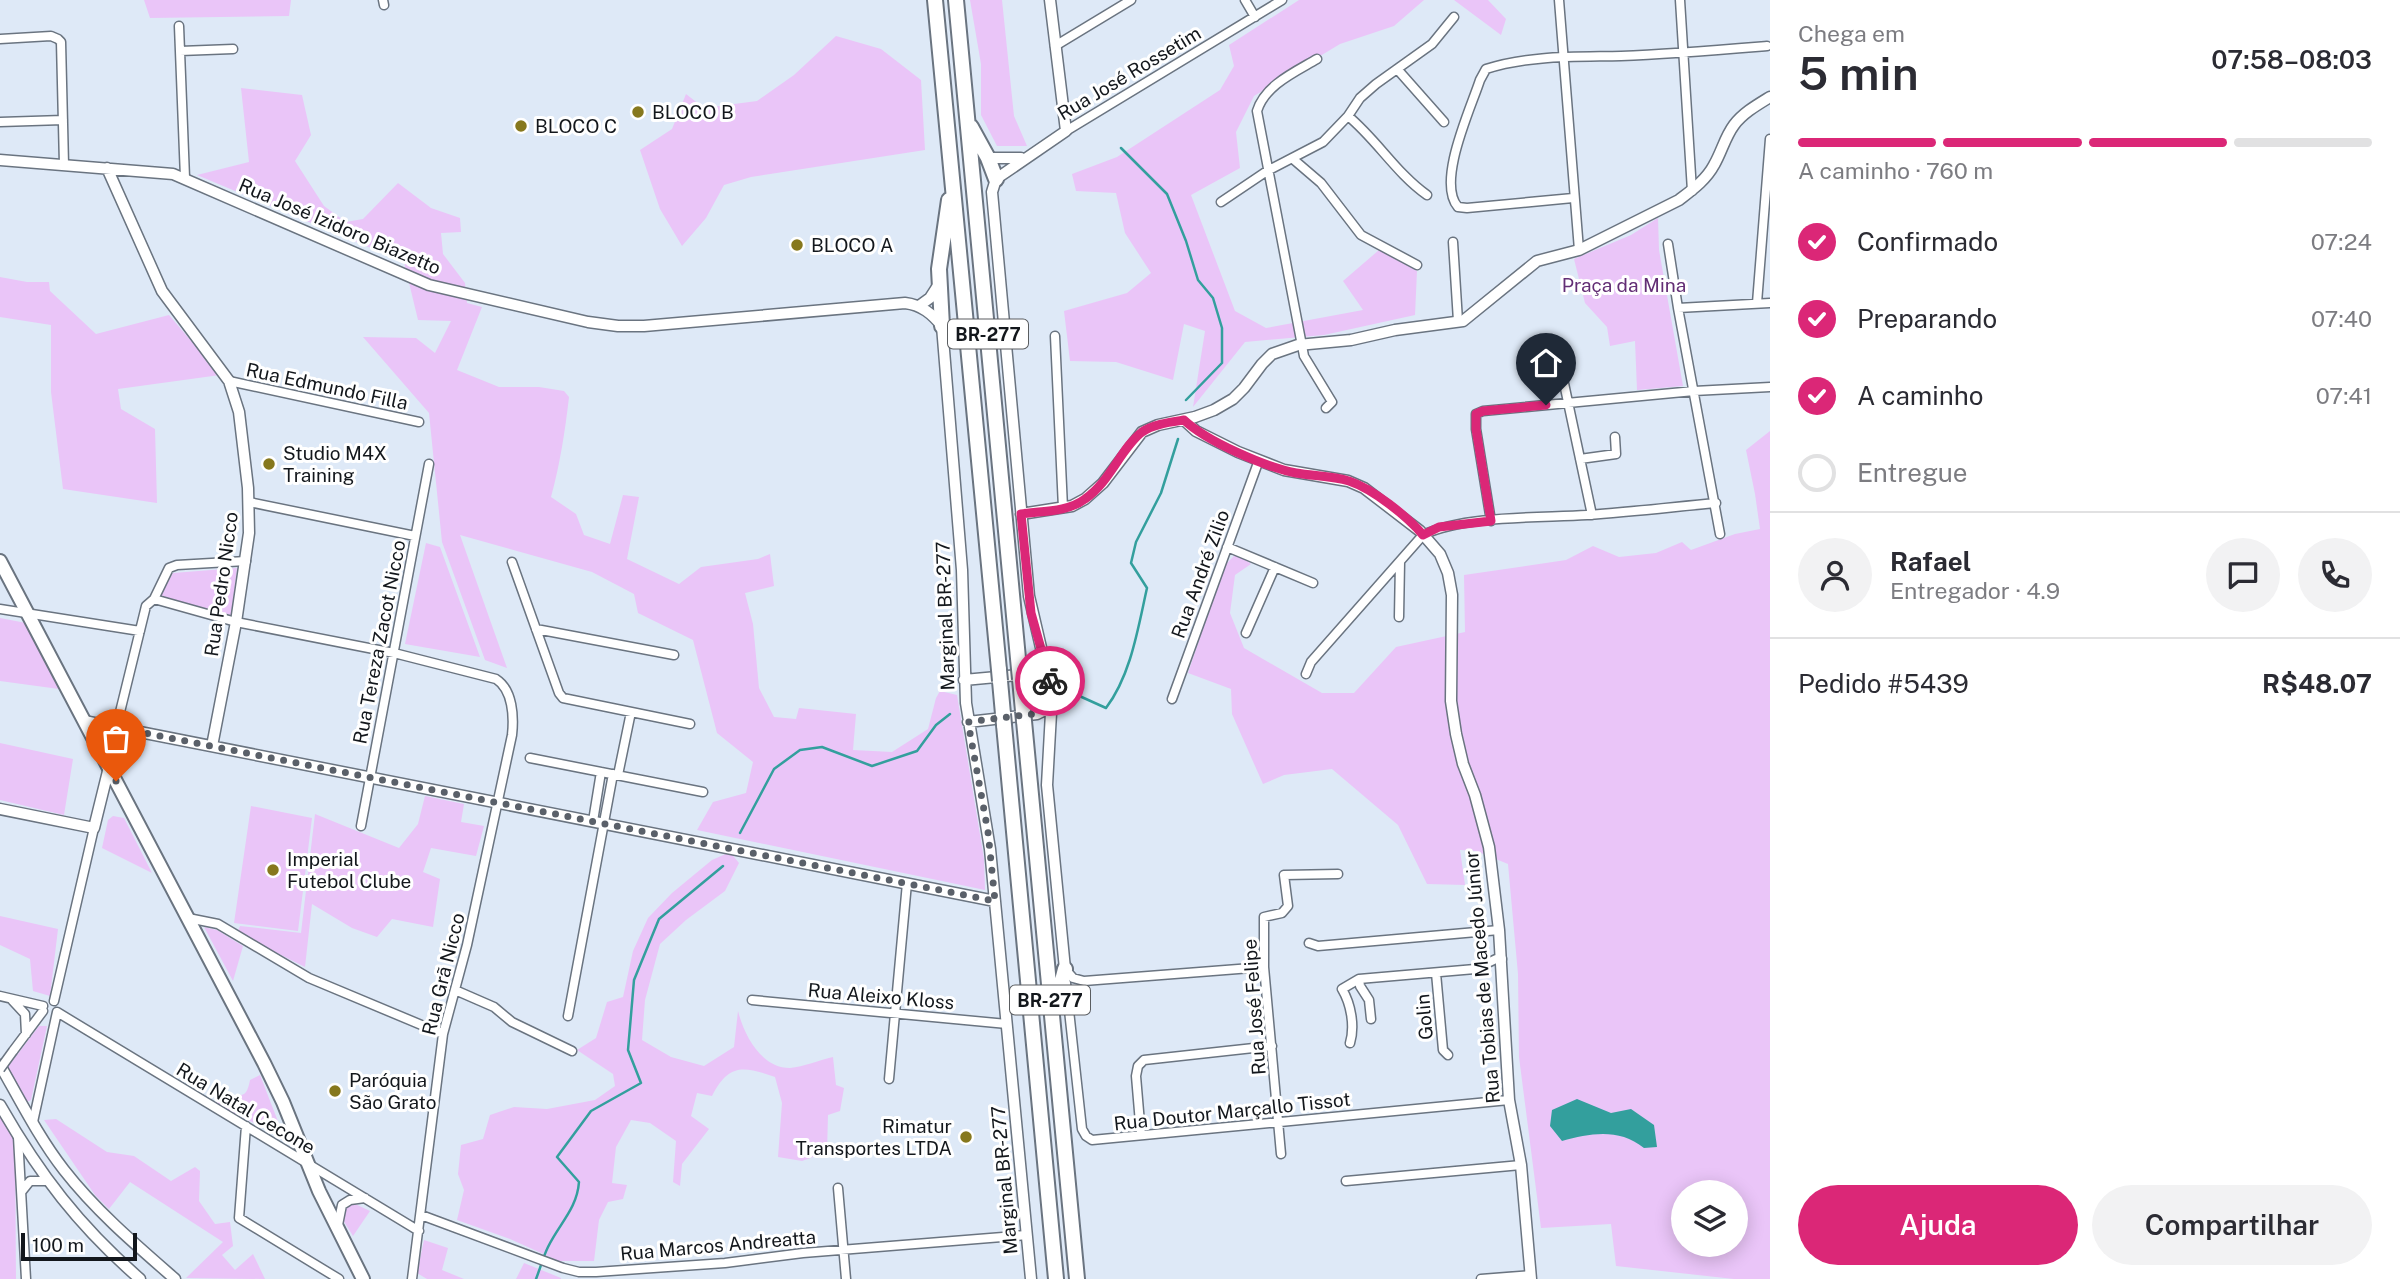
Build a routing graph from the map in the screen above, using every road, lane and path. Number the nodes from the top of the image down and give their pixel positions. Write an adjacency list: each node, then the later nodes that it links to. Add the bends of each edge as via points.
1 (936, 0): 36 (highway, BR-277)
2 (956, 0): 24 (highway, BR-277)
3 (1050, 0): 13 (street)
4 (1131, 0): 13 (street)
5 (1245, 0): 10 (street)
6 (1282, 0): 10 (street, Rua José Rossetim)
7 (1559, 0): 18 (street)
8 (1680, 0): 17 (street)
9 (1454, 17): 20 (street, via 1432,44)
10 (1255, 18): 27 (street, Rua José Rossetim)
11 (179, 26): 16 (street)
12 (0, 39): 23 (street, via 58,39 62,46)
13 (1055, 46): 27 (street)
14 (1767, 46): 17 (street)
15 (233, 49): 16 (street)
16 (180, 51): 37 (street)
17 (1683, 53): 18 (street); 39 (street)
18 (1562, 58): 41 (street); 41 (street, via 1486,69 1452,162 1451,181 1458,207)
19 (1317, 59): 35 (street, via 1288,76 1260,101 1256,111)
20 (1398, 69): 22 (street, via 1360,98); 26 (street)
21 (1770, 97): 39 (street, via 1736,122 1711,170)
22 (1348, 116): 31 (street, via 1323,142); 40 (street)
23 (63, 120): 25 (street); 33 (street)
24 (967, 120): 29 (highway); 138 (highway, BR-277)
25 (0, 122)
26 (1444, 122)
27 (1066, 131): 30 (street, Rua José Rossetim)
28 (1770, 139): 48 (street)
29 (988, 158): 30 (street); 38 (highway)
30 (1026, 158): 38 (street, Rua José Rossetim)
31 (1293, 159): 35 (street); 46 (street, via 1321,184 1361,235)
32 (0, 160): 33 (street, Rua José Izidoro Biazetto)
33 (64, 165): 34 (street, Rua José Izidoro Biazetto)
34 (107, 168): 37 (street, Rua José Izidoro Biazetto); 57 (street, Rua Pedro Nicco, via 162,291)
35 (1266, 172): 42 (street); 56 (street)
36 (952, 174): 47 (highway); 180 (highway, BR-277)
37 (185, 178): 50 (street, Rua José Izidoro Biazetto, via 429,285 588,322 644,326 886,304)
38 (996, 179): 71 (street, via 992,192)
39 (1692, 191): 45 (street)
40 (1427, 195)
41 (1573, 198): 45 (street)
42 (1221, 202)
43 (1453, 242): 52 (street)
44 (1668, 244): 51 (street)
45 (1579, 250): 52 (street, via 1537,261)
46 (1418, 265)
47 (939, 283): 50 (street); 53 (highway)
48 (1757, 303): 49 (street); 51 (street)
49 (1770, 303)
50 (919, 306): 53 (street)
51 (1678, 308): 59 (street)
52 (1458, 321): 56 (street)
53 (942, 326): 96 (street, Marginal BR-277, via 962,570)
54 (1055, 336): 70 (street)
55 (1555, 341): 60 (street)
56 (1302, 345): 61 (street, via 1332,402); 62 (street, via 1272,354 1233,398)
57 (229, 381): 63 (street, Rua Edmundo Filla); 68 (street, Rua Pedro Nicco, via 239,412)
58 (1770, 387): 59 (street)
59 (1695, 391): 60 (street); 69 (street)
60 (1567, 403): 65 (street); 73 (street, via 1476,414)
61 (1326, 408)
62 (1184, 420): 66 (street, Rua Tobias de Macedo Júnior, via 1196,431); 70 (street, via 1142,432 1103,483 1085,499)
63 (419, 422)
64 (1615, 437): 65 (street, via 1616,454)
65 (1580, 459): 72 (street)
66 (1259, 460): 75 (street, Rua Tobias de Macedo Júnior, via 1364,488); 77 (street, Rua André Zilio)
67 (429, 464): 76 (street, Rua Tereza Zacot Nicco)
68 (249, 502): 76 (street); 79 (street, Rua Pedro Nicco)
69 (1716, 503): 72 (street); 74 (street)
70 (1063, 508): 71 (street)
71 (1021, 514): 94 (street, via 1030,605)
72 (1592, 515): 73 (street)
73 (1491, 521): 75 (street, via 1439,527)
74 (1720, 534)
75 (1423, 535): 81 (street); 122 (street, Rua Tobias de Macedo Júnior, via 1440,554 1448,573 1455,734 1489,847)
76 (415, 536): 92 (street, Rua Tereza Zacot Nicco)
77 (1227, 547): 82 (street); 98 (street, Rua André Zilio)
78 (0, 561): 86 (main road)
79 (246, 561): 84 (street, via 173,566); 88 (street, Rua Pedro Nicco)
80 (512, 562): 89 (street)
81 (1400, 562): 87 (street); 95 (street, via 1311,662)
82 (1275, 567): 83 (street); 91 (street)
83 (1313, 583)
84 (153, 599): 88 (street); 90 (street, via 146,606)
85 (0, 609): 86 (street)
86 (27, 613): 90 (street); 101 (main road)
87 (1399, 617)
88 (236, 622): 92 (street); 105 (street, Rua Pedro Nicco)
89 (536, 629): 93 (street); 100 (street, via 563,698)
90 (140, 631): 99 (street)
91 (1246, 633)
92 (394, 653): 110 (street, Rua Tereza Zacot Nicco); 112 (street, Rua Grã Nicco, via 500,681 510,700 513,726)
93 (674, 656)
94 (1049, 672): 96 (street); 97 (street)
95 (1306, 674)
96 (964, 680): 102 (street, Marginal BR-277)
97 (1052, 695): 102 (street, via 1045,710 1037,714); 126 (street, via 1047,785)
98 (1172, 699)
99 (120, 712)
100 (631, 712): 103 (street); 109 (street)
101 (84, 721): 104 (street); 107 (main road)
102 (968, 722): 120 (street, Marginal BR-277)
103 (690, 723)
104 (135, 731): 105 (street); 107 (street, via 116,743)
105 (212, 746): 110 (street)
106 (530, 758): 108 (street)
107 (109, 768): 117 (street); 121 (main road)
108 (601, 772): 109 (street); 114 (street)
109 (616, 775): 111 (street); 115 (street)
110 (370, 777): 112 (street); 116 (street, Rua Tereza Zacot Nicco)
111 (703, 792)
112 (498, 803): 114 (street); 129 (street, Rua Grã Nicco)
113 (0, 809): 117 (street)
114 (593, 821): 115 (street)
115 (606, 824): 119 (street); 137 (street)
116 (361, 826)
117 (94, 828): 133 (street)
118 (1338, 874): 125 (street, Rua José Felipe, via 1284,874 1288,906 1282,913 1264,918)
119 (906, 883): 120 (street); 136 (street)
120 (995, 901): 140 (street, Marginal BR-277)
121 (188, 918): 142 (street, via 218,924 309,978); 157 (main road, via 275,1085)
122 (1499, 930): 123 (street, via 1318,946); 124 (street, Rua Tobias de Macedo Júnior)
123 (1309, 943)
124 (1502, 959): 127 (street, via 1475,969); 149 (street, Rua Tobias de Macedo Júnior)
125 (1264, 967): 126 (street, via 1084,981); 144 (street, Rua José Felipe)
126 (1065, 969): 138 (highway); 154 (street, Rua Doutor Marçallo Tissot, via 1082,1129 1092,1140)
127 (1436, 973): 128 (street); 146 (street, Golin, via 1443,1050)
128 (1359, 979): 139 (street, via 1369,1000); 143 (street, via 1342,989 1349,1001)
129 (455, 990): 142 (street, Rua Grã Nicco); 145 (street)
130 (10, 998): 131 (street); 134 (street); 141 (street, via 24,1014)
131 (0, 999)
132 (752, 1000): 136 (street, Rua Aleixo Kloss)
133 (54, 1002): 134 (street, via 48,1001); 135 (street)
134 (43, 1008): 135 (street, via 50,1016); 141 (street)
135 (57, 1012): 152 (street); 153 (street, Rua Natal Cecone)
136 (895, 1013): 140 (street, Rua Aleixo Kloss); 148 (street)
137 (568, 1016)
138 (1052, 1019): 181 (highway, BR-277)
139 (1371, 1019)
140 (1007, 1024): 167 (street, Marginal BR-277)
141 (26, 1034): 147 (street, bridge)
142 (443, 1034): 164 (street, Rua Grã Nicco)
143 (1350, 1043)
144 (1272, 1046): 151 (street, Rua José Felipe); 154 (street, via 1144,1060 1136,1076)
145 (572, 1051)
146 (1448, 1055)
147 (0, 1067): 152 (street)
148 (888, 1079)
149 (1509, 1100): 151 (street, Rua Doutor Marçallo Tissot); 158 (street, Rua Tobias de Macedo Júnior)
150 (0, 1105): 155 (street)
151 (1278, 1121): 154 (street, Rua Doutor Marçallo Tissot); 156 (street, Rua José Felipe)
152 (33, 1122): 173 (street, via 74,1183)
153 (246, 1126): 157 (street, Rua Natal Cecone); 174 (street, via 239,1218)
154 (1140, 1135)
155 (18, 1137): 159 (street); 162 (street)
156 (1281, 1154)
157 (307, 1163): 163 (street, Rua Natal Cecone); 165 (main road)
158 (1521, 1165): 160 (street); 170 (street, Rua Tobias de Macedo Júnior)
159 (47, 1181): 162 (street, via 30,1181); 172 (street, via 82,1223)
160 (1346, 1181)
161 (838, 1188): 168 (street)
162 (21, 1194): 171 (street)
163 (365, 1198): 165 (street, via 342,1205); 166 (street, Rua Natal Cecone)
164 (421, 1215): 166 (street, Rua Grã Nicco); 169 (street, Rua Marcos Andreatta, via 587,1273)
165 (338, 1231): 175 (main road)
166 (419, 1231): 176 (street, Rua Grã Nicco)
167 (1027, 1235): 168 (street, Rua Marcos Andreatta); 179 (street, Marginal BR-277)
168 (844, 1250): 169 (street, Rua Marcos Andreatta); 178 (street)
169 (649, 1268): 177 (street)
170 (1531, 1277): 182 (street)
171 (26, 1279)
172 (140, 1279)
173 (175, 1279)
174 (339, 1279)
175 (363, 1279)
176 (412, 1279)
177 (650, 1279)
178 (846, 1279)
179 (1031, 1279)
180 (1056, 1279)
181 (1077, 1279)
182 (1481, 1279)

